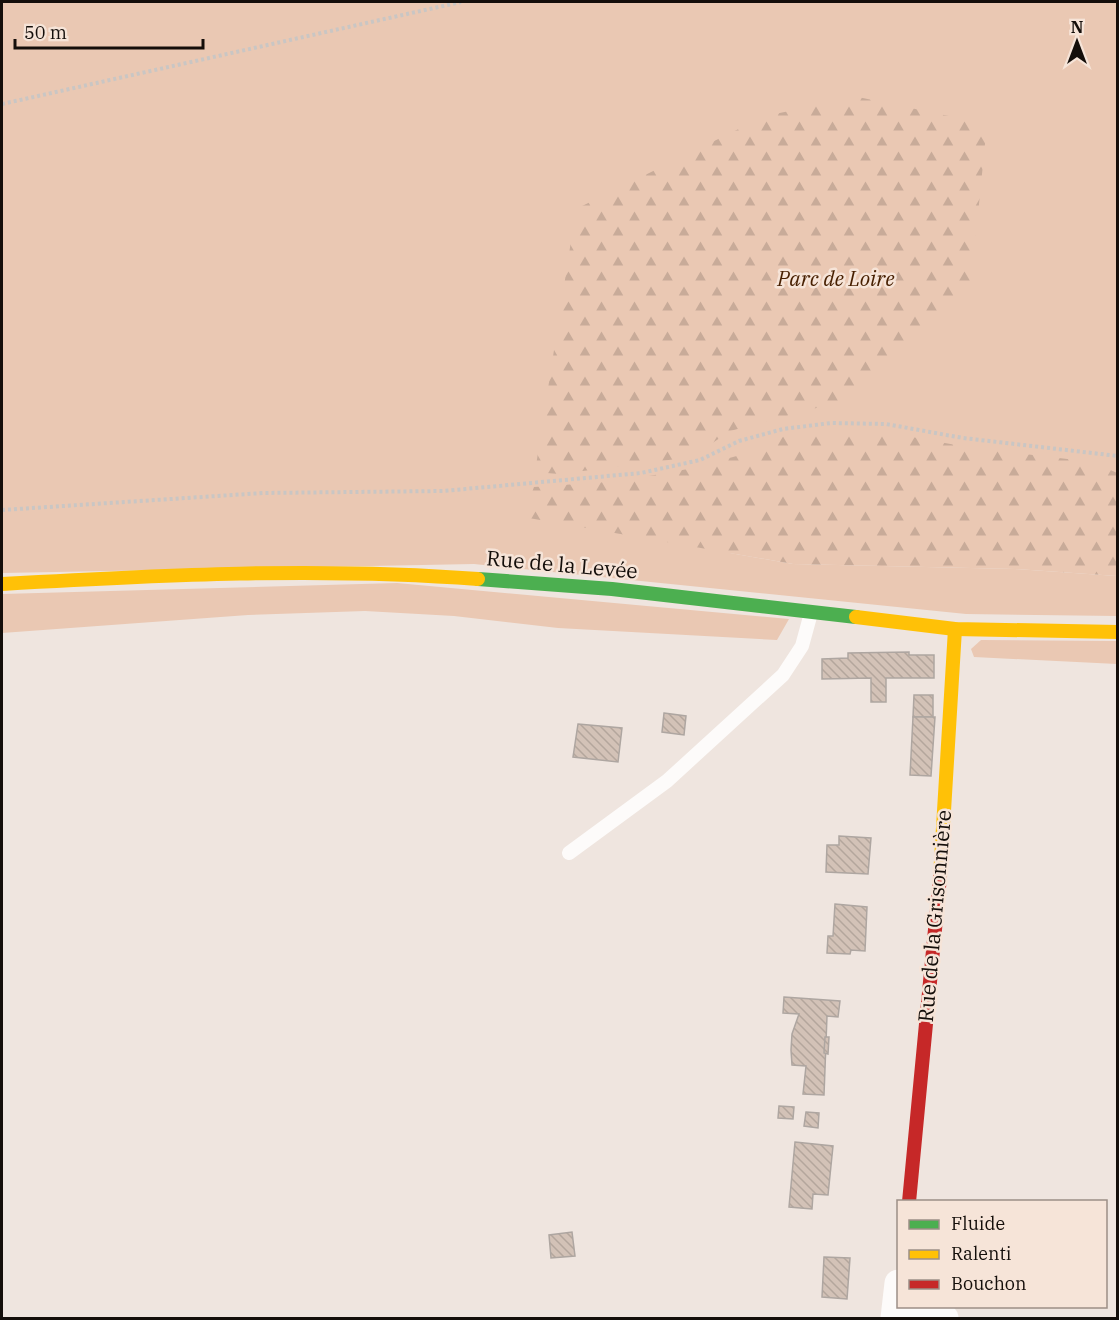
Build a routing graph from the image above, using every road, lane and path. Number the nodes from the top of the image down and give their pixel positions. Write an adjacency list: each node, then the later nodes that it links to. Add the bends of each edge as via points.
1 (460, 2): 2 (path)
2 (2, 104)
3 (1118, 456): 4 (path, via 963,438 886,424 831,423 783,429 739,441 700,460 641,473 443,491 263,493)
4 (2, 510)
5 (2, 584): 6 (street, Rue de la Levée, via 172,574 401,573 612,589)
6 (811, 613): 7 (street, Rue de la Levée); 9 (lane, via 802,646 783,675 667,781)
7 (955, 629): 8 (street, Rue de la Levée); 10 (street, Rue de la Grisonnière, via 941,867)
8 (1118, 632)
9 (569, 853)
10 (909, 1200)
11 (915, 1308): 12 (street)
12 (945, 1318)

